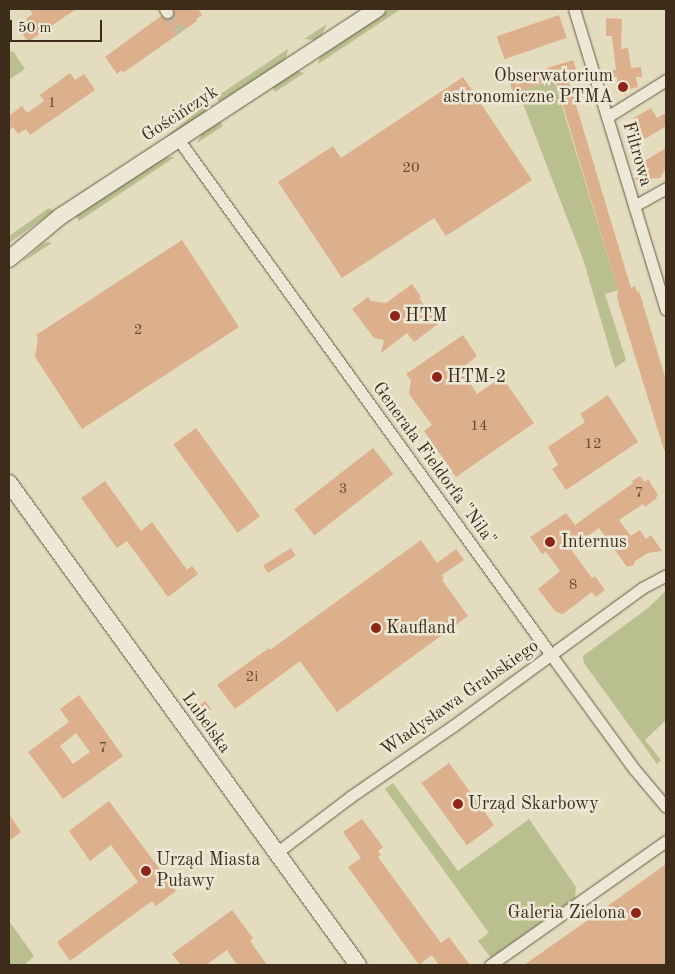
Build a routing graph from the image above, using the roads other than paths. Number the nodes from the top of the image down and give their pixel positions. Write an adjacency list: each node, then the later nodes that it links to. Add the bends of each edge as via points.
1 (377, 9): 5 (main road, Gościńczyk)
2 (574, 9): 4 (street, Filtrowa)
3 (666, 80): 4 (street)
4 (607, 117): 7 (street, Filtrowa)
5 (178, 139): 8 (main road, Gościńczyk, via 57,219); 14 (street, Generała Fieldorfa "Nila")
6 (666, 188): 7 (street)
7 (634, 206): 9 (street, Filtrowa)
8 (9, 259)
9 (666, 309)
10 (9, 483): 12 (main road, Lubelska)
11 (9, 487): 12 (main road, Lubelska)
12 (22, 504): 17 (main road, Lubelska)
13 (666, 575): 14 (street, Władysława Grabskiego, via 642,588)
14 (551, 655): 15 (street, Generała Fieldorfa "Nila"); 17 (street, Władysława Grabskiego)
15 (666, 808)
16 (666, 841): 19 (street)
17 (276, 853): 18 (main road, Lubelska)
18 (358, 965)
19 (490, 965)

